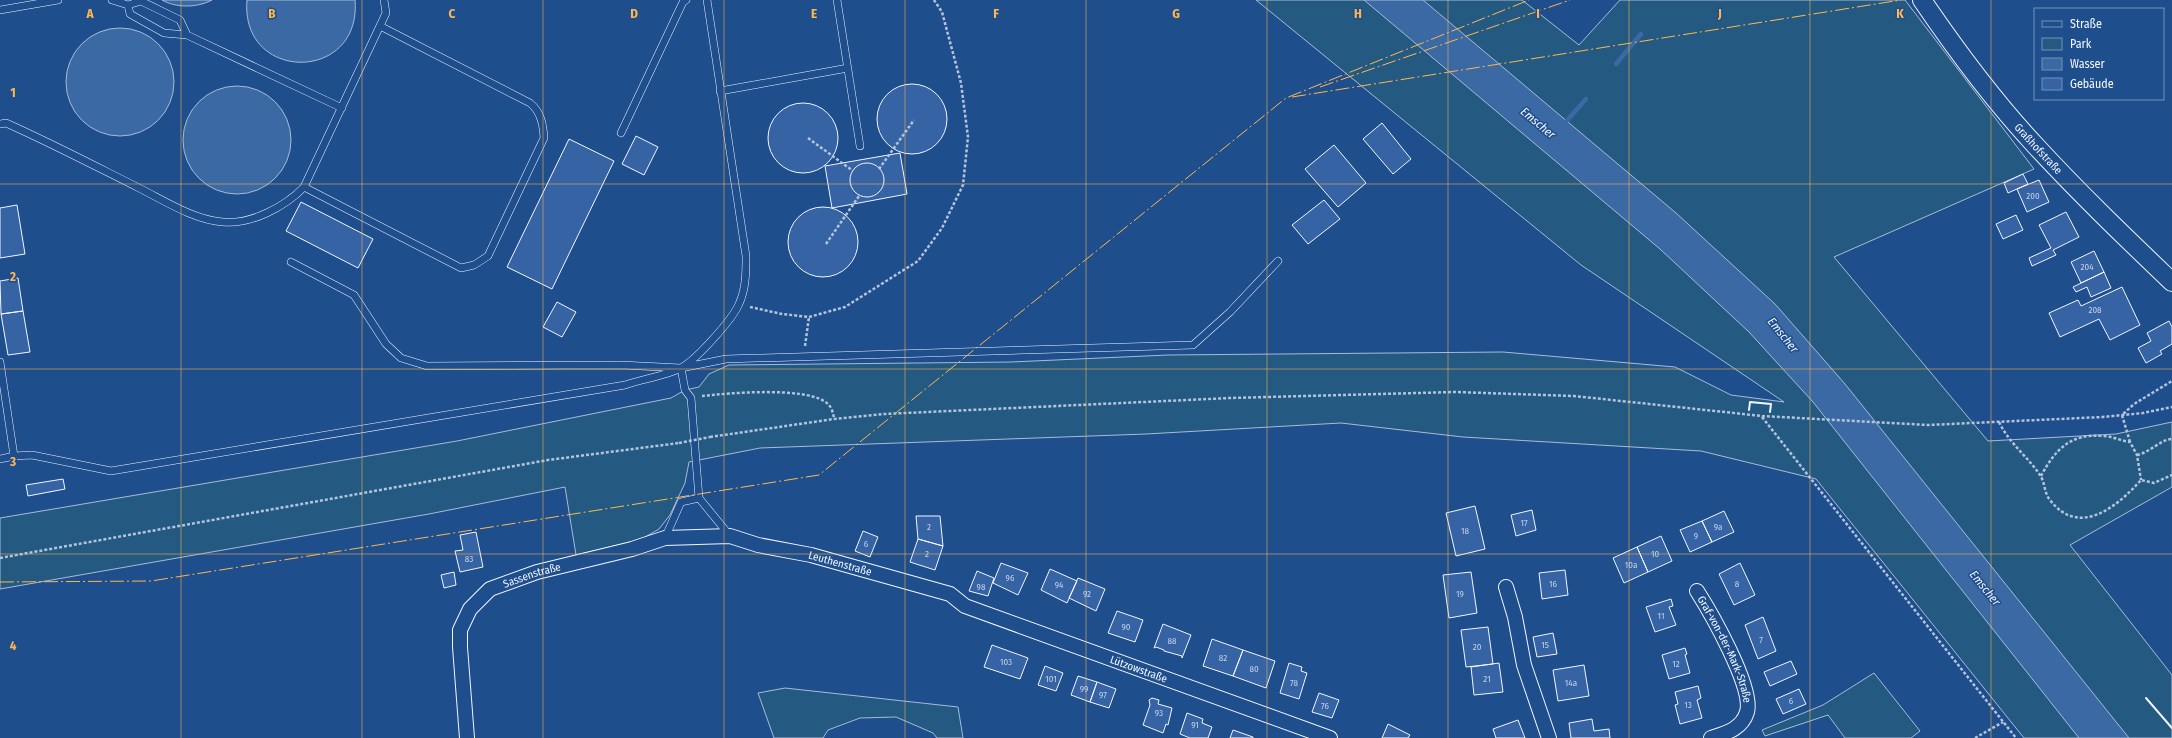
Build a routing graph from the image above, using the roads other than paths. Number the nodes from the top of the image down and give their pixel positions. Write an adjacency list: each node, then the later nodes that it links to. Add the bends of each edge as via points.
1 (58, 0): 9 (lane)
2 (112, 0): 8 (lane)
3 (384, 0): 10 (lane, via 386,13)
4 (686, 0): 16 (lane)
5 (707, 0): 13 (lane)
6 (838, 0): 12 (lane)
7 (1922, 0): 21 (street, Graßhofstraße, via 1998,102 2034,144)
8 (128, 5): 11 (lane, via 130,14 164,33); 11 (lane, via 140,1 180,20)
9 (0, 10)
10 (380, 26): 14 (lane); 18 (lane, via 530,103 536,108 543,123 544,138 488,256 474,266 461,268)
11 (187, 35): 14 (lane)
12 (848, 68): 13 (lane); 17 (lane)
13 (720, 91): 23 (lane, via 746,256 746,281 739,305 725,325)
14 (342, 108): 18 (lane)
15 (0, 124): 18 (lane, via 6,122 194,215 224,222 259,217 293,199)
16 (621, 134)
17 (860, 146)
18 (304, 187)
19 (1278, 261): 23 (lane, via 1230,312 1193,345 726,359)
20 (291, 262): 23 (lane, via 354,295 391,349 401,358 427,366)
21 (2172, 282)
22 (0, 362): 24 (lane)
23 (681, 368): 24 (lane, via 625,384 111,471 32,455); 26 (lane, via 685,390 691,398)
24 (14, 456): 25 (lane)
25 (0, 459)
26 (699, 498): 27 (lane); 28 (lane, via 681,502)
27 (730, 536): 28 (street, Sassenstraße); 31 (street, Leuthenstraße, via 758,545 811,555)
28 (665, 538): 32 (street, Sassenstraße, via 530,574 490,589 470,609 460,630)
29 (1506, 587): 34 (street, via 1515,617 1524,665)
30 (1697, 591): 35 (street, Graf-von-der-Mark-Straße, via 1714,618 1746,690 1748,705 1747,712 1738,726)
31 (950, 594): 33 (street, Lützowstraße, via 965,606)
32 (467, 738)
33 (1330, 738)
34 (1549, 738)
35 (1711, 738)

